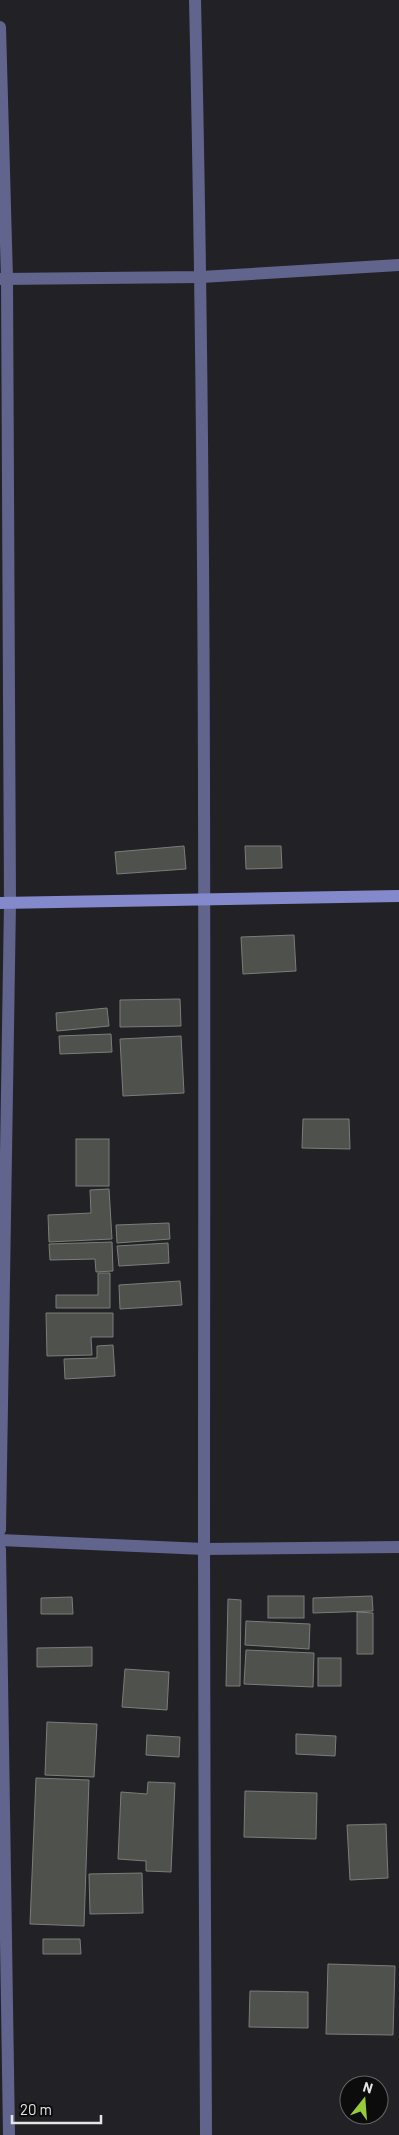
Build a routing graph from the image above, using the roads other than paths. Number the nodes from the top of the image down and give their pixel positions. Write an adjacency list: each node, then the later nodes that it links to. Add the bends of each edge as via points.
1 (194, 0): 4 (street)
2 (0, 27): 5 (street)
3 (399, 265): 4 (street)
4 (201, 276): 5 (street); 7 (street)
5 (4, 279): 8 (street)
6 (399, 896): 7 (street)
7 (205, 900): 8 (street); 13 (street)
8 (5, 903): 9 (street)
9 (0, 1530)
10 (0, 1540): 13 (street)
11 (399, 1547): 13 (street)
12 (0, 1549): 14 (street)
13 (204, 1549): 15 (street)
14 (9, 2135)
15 (206, 2135)

